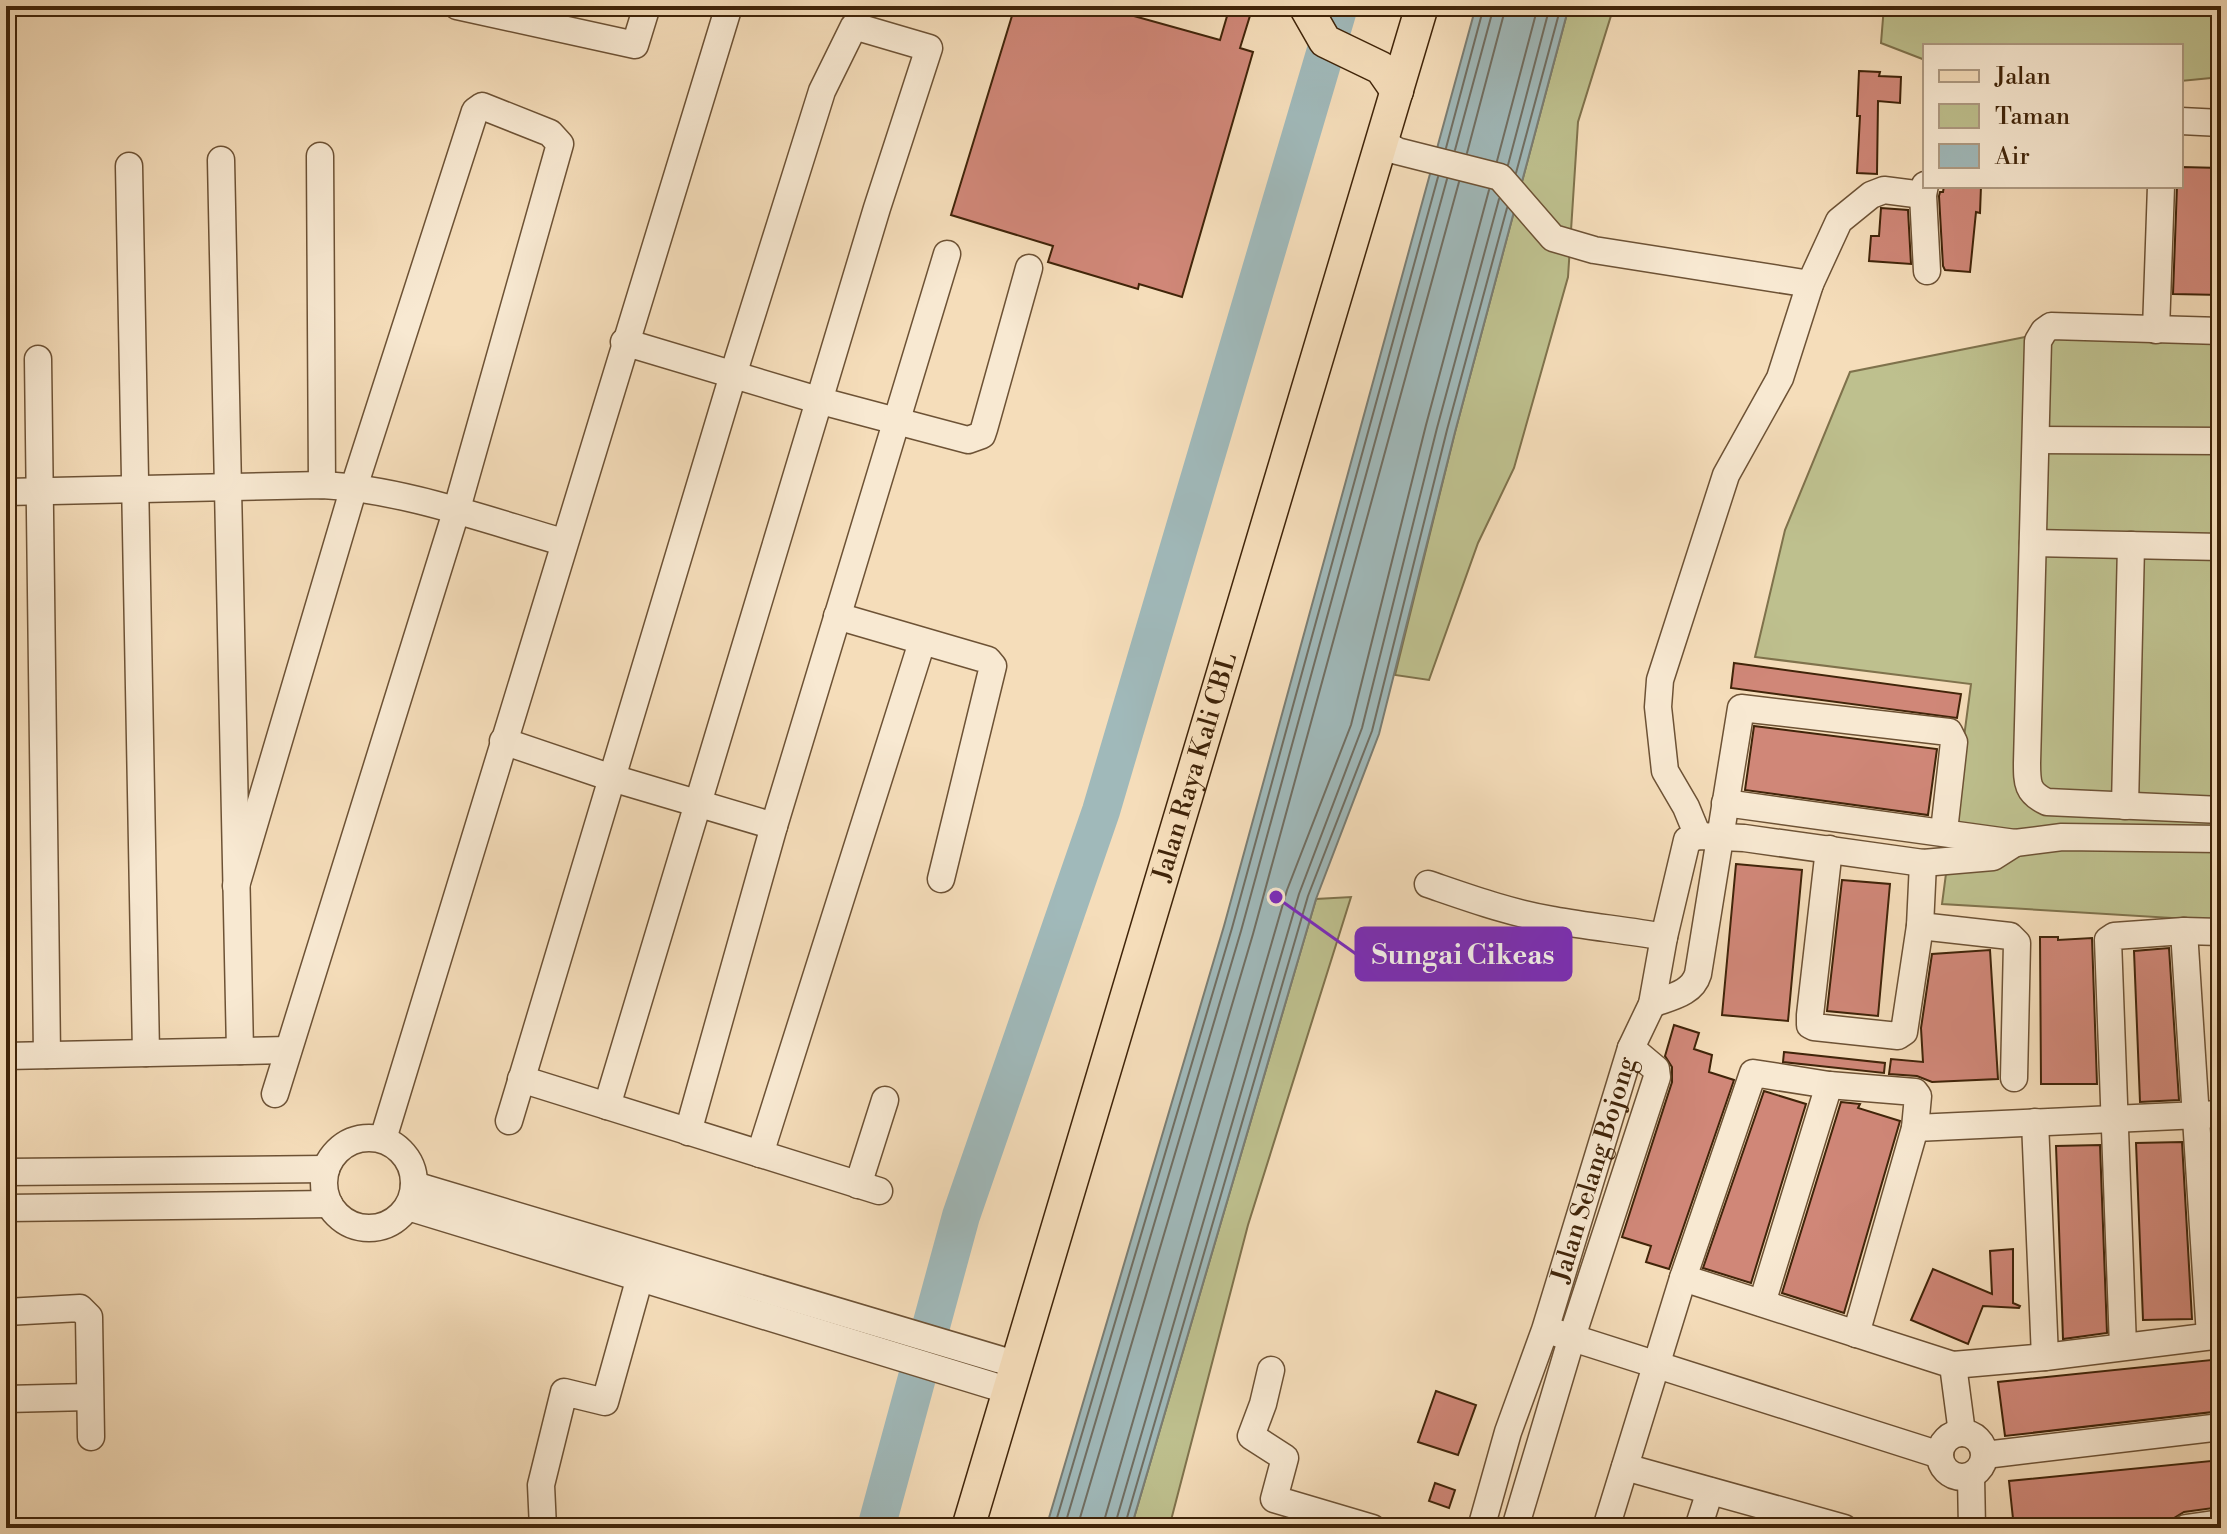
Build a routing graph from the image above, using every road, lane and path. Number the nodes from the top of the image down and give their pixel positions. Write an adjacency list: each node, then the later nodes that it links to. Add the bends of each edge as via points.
1 (457, 6): 2 (street, via 635,45)
2 (647, 6)
3 (729, 6): 21 (street)
4 (1305, 6): 6 (main road, via 1325,41 1381,68)
5 (1422, 6): 6 (main road, Jalan Raya Kali CBL)
6 (1397, 91): 9 (main road, Jalan Raya Kali CBL)
7 (2183, 121): 8 (street)
8 (2221, 123)
9 (1389, 146): 18 (street, via 1500,177 1553,238 1594,250); 102 (main road, Jalan Raya Kali CBL)
10 (320, 156): 28 (street)
11 (221, 160): 30 (street)
12 (129, 166): 31 (street)
13 (2161, 188): 19 (street)
14 (1924, 190): 17 (street); 18 (street, via 1884,190 1860,203 1839,221)
15 (947, 254): 25 (street)
16 (1029, 268): 25 (street, via 982,435 968,440)
17 (1927, 271)
18 (1810, 284): 46 (street, via 1780,378 1726,475 1660,680 1665,771 1686,807)
19 (2156, 330): 20 (street); 26 (street, via 2051,326 2044,331 2038,341)
20 (2221, 331)
21 (624, 342): 23 (street); 35 (street)
22 (38, 359): 33 (street)
23 (733, 375): 24 (street); 24 (street, via 822,91 854,26 929,48); 42 (street)
24 (821, 401): 25 (street); 43 (street)
25 (897, 419): 39 (street)
26 (2036, 440): 27 (street); 36 (street)
27 (2221, 441)
28 (322, 485): 29 (street); 30 (street)
29 (354, 487): 34 (street); 34 (street, via 475,111 482,106 550,133 560,144); 56 (street)
30 (228, 488): 31 (street); 56 (street)
31 (135, 489): 33 (street); 65 (street)
32 (6, 492): 33 (street)
33 (40, 492): 66 (street)
34 (456, 512): 35 (street); 63 (street)
35 (563, 542): 41 (street)
36 (2033, 543): 37 (street); 44 (street, via 2027,786 2047,802)
37 (2131, 545): 38 (street); 44 (street)
38 (2221, 547)
39 (837, 616): 40 (street); 47 (street)
40 (922, 642): 54 (street, via 991,661 994,670); 82 (street)
41 (503, 741): 42 (street); 81 (street)
42 (612, 778): 43 (street); 69 (street)
43 (698, 803): 47 (street); 73 (street)
44 (2125, 806): 45 (street)
45 (2221, 810)
46 (1717, 823): 48 (street); 48 (street, via 1741,708 1949,732 1954,742); 51 (street); 60 (street, Jalan Selang Bojong, via 1685,844); 61 (street, via 1695,984)
47 (774, 826): 80 (street)
48 (1953, 833): 50 (street); 52 (street, via 1966,849)
49 (2221, 839): 50 (street, via 2062,837)
50 (2015, 843): 52 (street, via 1993,857)
51 (1829, 849): 53 (street); 57 (street, via 1810,1025 1901,1035)
52 (1955, 861): 53 (street)
53 (1923, 863): 57 (street)
54 (941, 879)
55 (1428, 884): 60 (street, via 1552,920)
56 (236, 886): 64 (street)
57 (1920, 926): 68 (street, via 2015,939)
58 (2184, 931): 59 (street); 75 (street); 76 (street, via 2108,940)
59 (2221, 932)
60 (1664, 937): 61 (street, Jalan Selang Bojong)
61 (1652, 1004): 62 (street, Jalan Selang Bojong)
62 (1631, 1048): 93 (street, Jalan Selang Bojong); 96 (street, via 1656,1069 1657,1077)
63 (288, 1050): 64 (street); 71 (street)
64 (240, 1051): 65 (street)
65 (146, 1053): 66 (street)
66 (47, 1055): 67 (street)
67 (6, 1056)
68 (2014, 1078)
69 (521, 1079): 73 (street); 77 (street)
70 (1829, 1085): 79 (street, via 1915,1092); 89 (street, via 1757,1062); 90 (street)
71 (275, 1094)
72 (885, 1100): 82 (street, via 868,1188)
73 (607, 1106): 80 (street)
74 (2221, 1114): 75 (street)
75 (2194, 1115): 76 (street); 95 (street)
76 (2113, 1117): 78 (street); 97 (street)
77 (509, 1121)
78 (2035, 1122): 79 (street); 98 (street)
79 (1915, 1128): 94 (street)
80 (688, 1132): 82 (street)
81 (383, 1139): 83 (street, via 348,1142); 85 (street, via 409,1162)
82 (760, 1154)
83 (326, 1169): 84 (street); 86 (street)
84 (6, 1172)
85 (411, 1196): 86 (street, via 390,1223 367,1228 345,1221); 88 (street); 92 (street)
86 (329, 1204): 87 (street)
87 (6, 1208)
88 (640, 1277): 92 (street); 114 (street, via 605,1402 564,1392 541,1485)
89 (1683, 1278): 90 (street); 99 (street)
90 (1762, 1303): 94 (street)
91 (6, 1312): 103 (street, via 85,1312)
92 (835, 1322): 102 (street, via 891,1353); 102 (street, via 898,1327 944,1341)
93 (1545, 1330): 96 (street); 117 (street, Jalan Selang Bojong)
94 (1856, 1334): 100 (street)
95 (2216, 1335): 97 (street)
96 (1572, 1337): 99 (street); 118 (street)
97 (2123, 1346): 98 (street)
98 (2045, 1357): 100 (street)
99 (1658, 1363): 108 (street); 110 (street)
100 (1953, 1365): 106 (street)
101 (1271, 1370): 116 (street, via 1251,1436 1285,1458 1274,1499)
102 (1014, 1378): 115 (main road, Jalan Raya Kali CBL)
103 (89, 1397): 104 (street); 107 (street)
104 (6, 1399)
105 (2221, 1427): 109 (street)
106 (1962, 1433): 108 (street, via 1946,1439); 109 (street, via 1978,1439)
107 (91, 1437)
108 (1940, 1455): 109 (street, via 1954,1476)
109 (1978, 1465): 122 (street)
110 (1625, 1467): 111 (street); 119 (street)
111 (1710, 1491): 112 (street); 120 (street)
112 (1790, 1520): 121 (street)
113 (2221, 1523): 123 (street)
114 (543, 1528)
115 (968, 1528)
116 (1372, 1528)
117 (1481, 1528)
118 (1515, 1528)
119 (1606, 1528)
120 (1698, 1528)
121 (1844, 1528)
122 (1972, 1528)
123 (2186, 1528)

